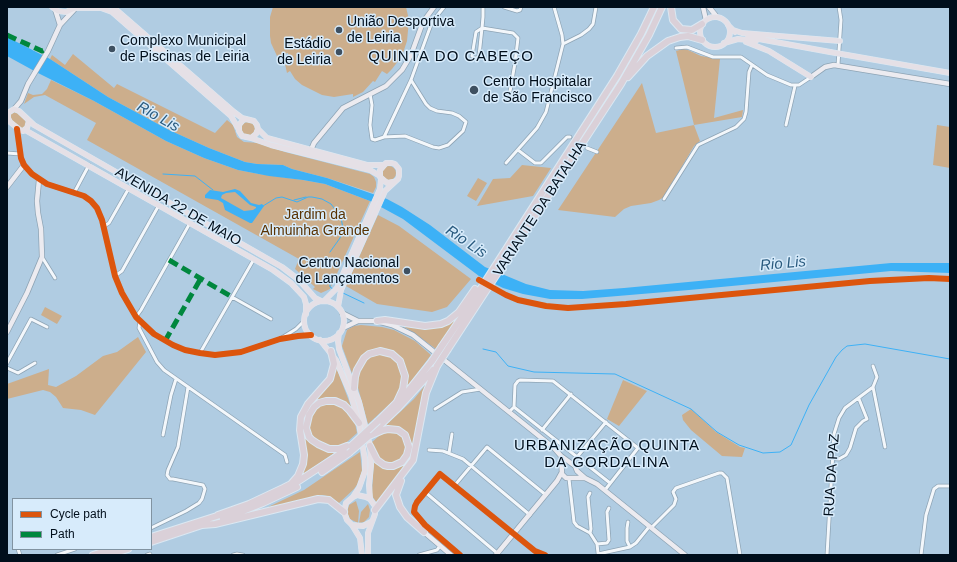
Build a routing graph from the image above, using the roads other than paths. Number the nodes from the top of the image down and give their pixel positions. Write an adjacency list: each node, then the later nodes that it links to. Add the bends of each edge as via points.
1 (113, 7): 45 (main road, via 234,112)
2 (434, 7): 18 (main road)
3 (439, 7): 18 (main road)
4 (444, 7): 36 (street, via 432,22)
5 (483, 7): 23 (street)
6 (504, 7): 7 (street, via 517,11)
7 (521, 7)
8 (554, 7): 29 (street)
9 (596, 7): 29 (street, via 589,29)
10 (654, 7): 82 (highway, VARIANTE DA BATALHA, via 620,72 502,252)
11 (662, 7): 37 (highway, VARIANTE DA BATALHA, via 646,42)
12 (671, 7): 20 (highway, via 673,20 681,29 692,30)
13 (703, 7): 20 (main road)
14 (709, 7): 19 (main road)
15 (839, 7): 27 (street)
16 (54, 8): 17 (main road, via 66,12); 21 (main road)
17 (75, 8): 21 (main road); 49 (main road, via 101,8 112,12 230,116)
18 (427, 16): 40 (main road, via 405,67 390,82)
19 (717, 17): 20 (main road); 22 (main road)
20 (704, 22): 26 (main road, via 700,32)
21 (60, 25): 42 (main road)
22 (728, 25): 24 (main road); 28 (main road, via 729,33)
23 (482, 28): 23 (street, via 476,32 472,56 474,58 479,56); 41 (street, via 513,33 518,38)
24 (733, 30): 27 (main road, via 742,33); 31 (main road, via 742,36)
25 (735, 39): 28 (main road); 31 (main road); 35 (main road, via 769,51)
26 (702, 40): 28 (main road, via 710,46); 37 (highway, via 680,36 668,41 647,56)
27 (840, 41): 33 (street)
28 (724, 43)
29 (563, 44): 59 (street, via 544,117)
30 (676, 48): 32 (street, via 688,47 713,56 736,56)
31 (814, 50): 34 (main road, bridge)
32 (752, 65): 39 (street, via 773,78); 73 (street, via 744,119 736,127 698,145)
33 (838, 65): 35 (main road, via 827,66); 38 (main road)
34 (950, 73)
35 (811, 77): 39 (street)
36 (411, 80): 56 (street); 56 (street, via 430,108 455,114 466,121 466,126 450,143 439,148 408,137)
37 (621, 84): 82 (highway, VARIANTE DA BATALHA, via 509,257)
38 (950, 84)
39 (795, 86): 48 (street)
40 (370, 94): 56 (street, via 371,137 375,140); 58 (main road, via 343,108)
41 (509, 97)
42 (21, 101): 43 (main road); 44 (main road)
43 (11, 109): 44 (main road); 46 (main road)
44 (22, 113): 47 (main road)
45 (246, 119): 49 (main road); 51 (main road, via 254,121)
46 (8, 121): 50 (main road)
47 (28, 121): 52 (main road, via 28,127); 83 (main road, AVENIDA 22 DE MAIO, via 282,267 299,280 315,298)
48 (786, 125)
49 (238, 128): 55 (main road, via 242,136)
50 (17, 129): 52 (main road); 54 (street)
51 (258, 129): 55 (main road); 58 (main road, via 270,139)
52 (24, 130): 54 (street); 65 (main road, AVENIDA 22 DE MAIO)
53 (570, 137): 59 (street, via 567,137 541,163 535,163)
54 (18, 138): 62 (street)
55 (251, 138): 67 (main road, via 370,170)
56 (384, 138)
57 (587, 148): 60 (street)
58 (311, 150): 66 (main road, via 367,165)
59 (518, 150): 63 (street)
60 (596, 152)
61 (7, 153): 62 (street)
62 (20, 154): 64 (street)
63 (506, 163)
64 (24, 165): 68 (street); 70 (main road)
65 (89, 165): 71 (main road, AVENIDA 22 DE MAIO); 72 (street)
66 (383, 165): 67 (main road, via 380,170); 69 (main road, via 389,163 398,166 399,176)
67 (381, 178): 69 (main road, via 387,183); 83 (main road, via 380,186 337,288)
68 (39, 180): 72 (street); 77 (main road, via 37,208)
69 (393, 182): 84 (main road, via 387,188 339,297)
70 (7, 187)
71 (128, 188): 74 (main road, AVENIDA 22 DE MAIO); 76 (street, via 109,223)
72 (74, 193): 76 (street, via 94,204 101,216)
73 (664, 199)
74 (159, 205): 75 (main road, AVENIDA 22 DE MAIO); 79 (street, via 122,271)
75 (190, 222): 78 (main road, AVENIDA 22 DE MAIO); 87 (street)
76 (103, 227): 79 (street)
77 (42, 257): 80 (street); 95 (main road)
78 (254, 258): 81 (street); 86 (main road, AVENIDA 22 DE MAIO, via 300,292 306,302)
79 (115, 276): 87 (street, via 124,298)
80 (55, 278)
81 (232, 297): 88 (street); 101 (street)
82 (474, 300): 91 (highway, via 441,324 425,326); 104 (highway, bridge)
83 (322, 301): 84 (main road); 86 (main road, via 313,305)
84 (338, 307): 85 (main road)
85 (342, 313): 90 (main road); 94 (main road)
86 (306, 314): 92 (main road)
87 (136, 317): 89 (street)
88 (271, 319)
89 (140, 321): 101 (street, via 169,343); 107 (street, via 139,328 157,362)
90 (358, 321): 91 (main road); 94 (main road)
91 (377, 321): 111 (main road, via 413,335)
92 (304, 322): 97 (main road); 98 (street)
93 (47, 327): 102 (street, via 33,319 30,321)
94 (342, 328): 96 (main road)
95 (7, 332)
96 (340, 334): 99 (main road, via 329,340); 109 (main road, via 339,349)
97 (310, 335): 98 (street); 99 (main road)
98 (280, 339): 101 (street, via 241,352)
99 (320, 340): 100 (main road)
100 (331, 351): 119 (main road, via 354,403); 155 (highway, via 334,364 332,374 308,404 301,418 304,456 298,476 283,488)
101 (200, 354)
102 (7, 363)
103 (35, 363): 106 (street, via 18,373)
104 (434, 364): 114 (highway); 123 (highway, via 406,400); 137 (highway, via 414,456)
105 (873, 366): 110 (street, via 877,377)
106 (7, 368)
107 (176, 379): 108 (street); 122 (street)
108 (188, 387): 133 (street, via 285,455); 161 (street, via 178,447 167,475 170,479 203,485 205,489 199,503)
109 (354, 388): 114 (highway, via 354,377 364,358 380,351 392,354 400,361 405,376 403,389); 125 (main road)
110 (873, 388): 113 (street, RUA DA PAZ); 126 (street)
111 (481, 390): 116 (street, via 462,392); 117 (main road)
112 (571, 394): 115 (street, via 553,381 520,380 515,386); 118 (street); 120 (street)
113 (858, 399): 131 (street, RUA DA PAZ, via 838,418); 131 (street, via 867,419 862,420 856,428 846,455)
114 (396, 404): 124 (highway, bridge)
115 (514, 407): 117 (street); 120 (street)
116 (435, 408)
117 (510, 412): 129 (main road)
118 (606, 422): 130 (street); 142 (street, via 638,448)
119 (359, 423): 124 (highway, via 344,405 330,400 317,405 307,418 306,428 312,440 318,444 334,449); 149 (main road, via 366,466 362,482)
120 (542, 430): 130 (street)
121 (452, 434): 128 (street)
122 (163, 435)
123 (369, 436): 125 (highway, via 388,429 398,430 405,435 409,447 402,462 388,466 377,460); 158 (highway, bridge, via 323,471 284,494)
124 (351, 446): 155 (highway, via 323,467 285,489 242,508)
125 (370, 446): 150 (main road)
126 (885, 447)
127 (429, 450): 128 (street)
128 (449, 453): 134 (street)
129 (561, 456): 135 (main road); 136 (main road)
130 (577, 457): 132 (street)
131 (832, 458): 188 (street, RUA DA PAZ)
132 (580, 460): 135 (street); 142 (street)
133 (288, 462)
134 (472, 465): 143 (street); 148 (street, via 486,448 489,448); 154 (street)
135 (574, 467): 136 (main road, via 566,465); 138 (main road); 140 (main road)
136 (562, 470): 139 (main road); 141 (main road)
137 (406, 471): 152 (highway); 162 (highway, via 398,488 397,499 403,512)
138 (574, 477): 139 (main road); 140 (main road)
139 (567, 478): 141 (main road); 163 (street, via 573,519 578,526)
140 (585, 478): 145 (main road)
141 (557, 481): 148 (main road)
142 (610, 483): 145 (street)
143 (456, 485): 146 (street, via 440,474); 164 (street)
144 (950, 486): 189 (street, via 938,486 934,489 926,515)
145 (605, 490): 160 (main road)
146 (425, 492): 173 (street); 184 (street, via 415,506 416,516)
147 (590, 493): 163 (street, via 588,497 591,529)
148 (546, 495): 154 (main road)
149 (353, 497): 150 (main road, via 362,495); 153 (main road, via 346,503)
150 (370, 499): 152 (main road)
151 (609, 508): 167 (street, via 609,540 607,543)
152 (375, 510): 156 (main road)
153 (344, 512): 158 (highway, via 331,501 322,499); 159 (main road)
154 (530, 514): 164 (main road)
155 (218, 515): 165 (highway)
156 (371, 522): 159 (main road, via 363,526); 181 (main road)
157 (628, 522): 169 (street, via 627,541)
158 (202, 525): 166 (highway)
159 (352, 525): 180 (main road, via 360,538)
160 (650, 527): 169 (street); 186 (main road); 187 (street, via 674,505 674,490 722,473 727,478)
161 (152, 528)
162 (424, 532): 168 (main road)
163 (588, 532): 167 (street)
164 (514, 534): 173 (main road); 185 (street)
165 (152, 537)
166 (152, 542)
167 (597, 544): 174 (street)
168 (440, 546): 182 (street, via 437,550); 183 (main road)
169 (630, 547): 174 (street)
170 (72, 550): 175 (street)
171 (109, 550): 176 (highway)
172 (125, 550): 177 (highway)
173 (497, 554)
174 (598, 554)
175 (57, 555)
176 (93, 555)
177 (109, 555)
178 (233, 555): 179 (street)
179 (244, 555)
180 (362, 555)
181 (368, 555)
182 (419, 555)
183 (451, 555)
184 (460, 555)
185 (545, 555)
186 (685, 555)
187 (740, 555)
188 (827, 555)
189 (921, 555)

